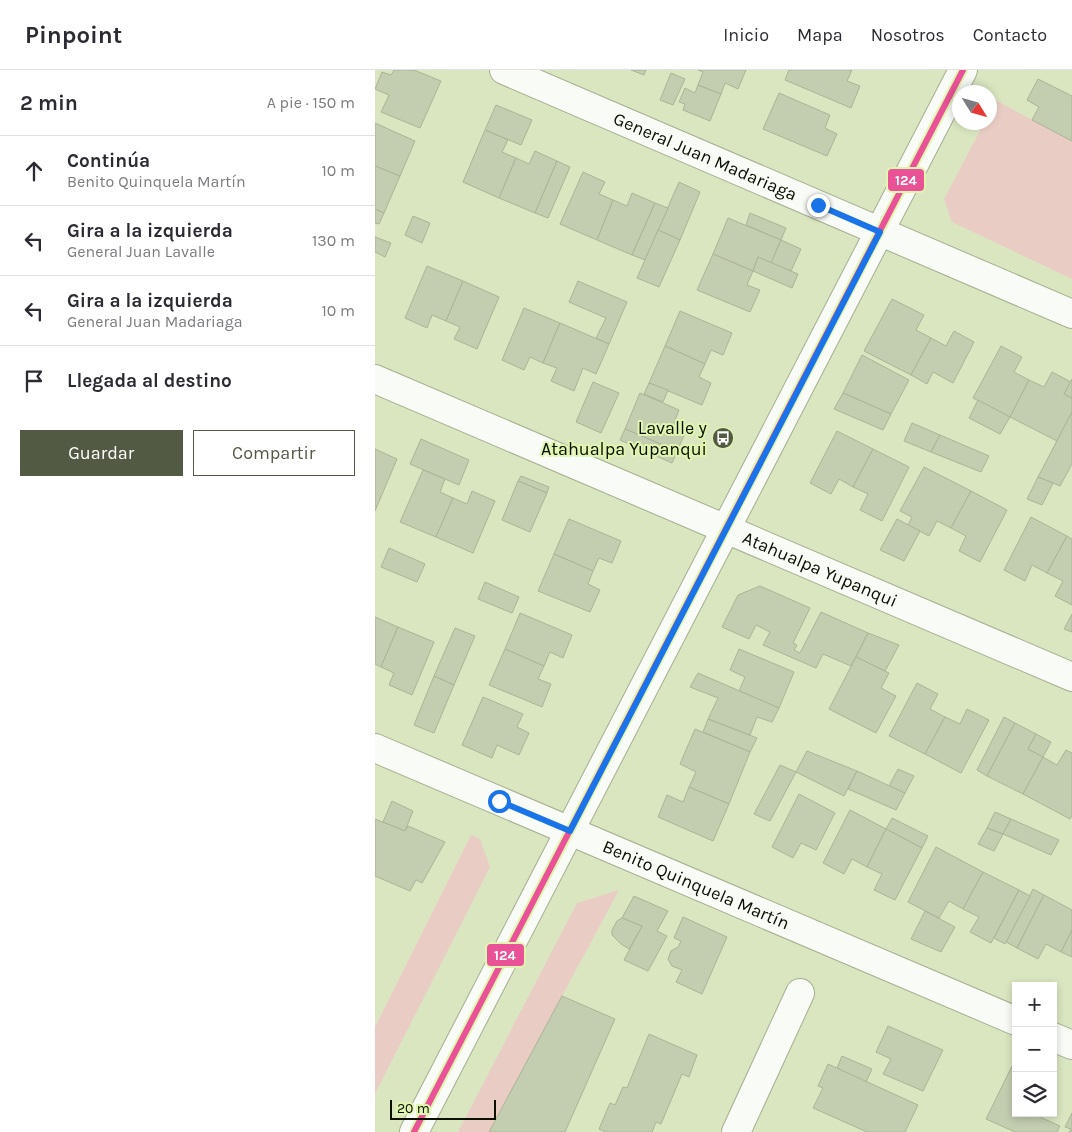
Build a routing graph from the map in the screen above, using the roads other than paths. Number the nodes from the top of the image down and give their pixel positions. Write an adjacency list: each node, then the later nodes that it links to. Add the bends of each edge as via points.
1 (504, 70): 3 (street, General Juan Madariaga)
2 (963, 70): 3 (street)
3 (880, 232): 4 (street, General Juan Madariaga); 6 (street)
4 (1072, 314)
5 (375, 379): 6 (street, Atahualpa Yupanqui)
6 (726, 528): 7 (street, Atahualpa Yupanqui); 9 (street)
7 (1072, 677)
8 (375, 748): 9 (street, Benito Quinquela Martín)
9 (570, 831): 11 (street, Benito Quinquela Martín); 14 (street)
10 (800, 992): 15 (street)
11 (1012, 1019)
12 (1057, 1040): 13 (street)
13 (1072, 1046)
14 (414, 1132)
15 (736, 1132)

